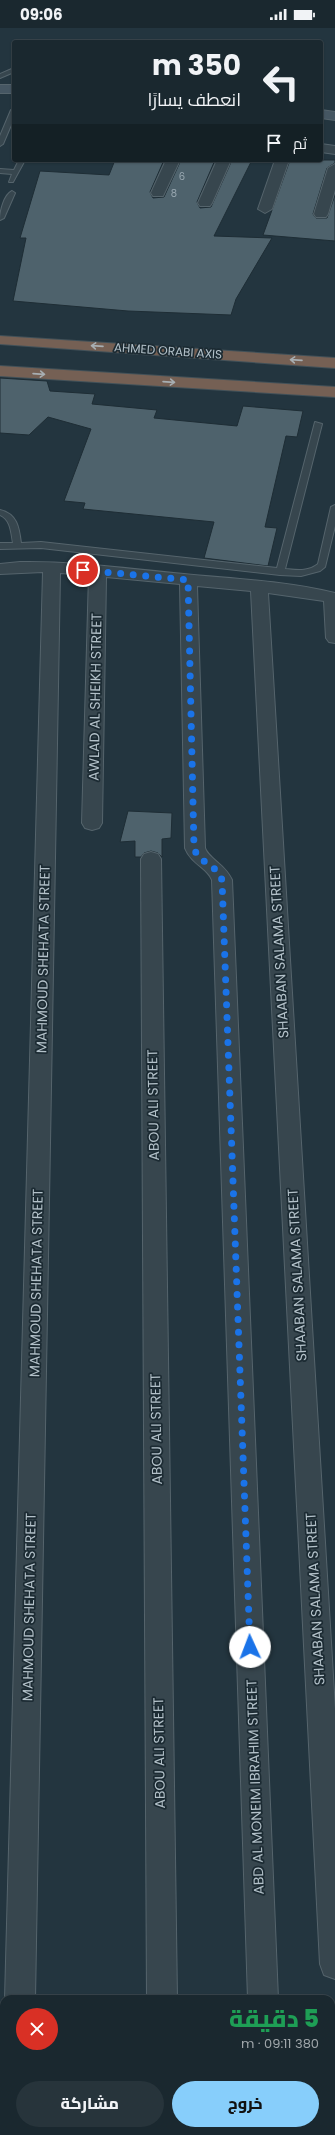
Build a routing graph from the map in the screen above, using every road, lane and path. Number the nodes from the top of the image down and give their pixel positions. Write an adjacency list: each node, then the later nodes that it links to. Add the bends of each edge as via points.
1 (12, 71): 2 (lane)
2 (0, 76)
3 (0, 83): 4 (street)
4 (12, 83)
5 (0, 89): 6 (street)
6 (12, 89)
7 (323, 114): 9 (street)
8 (12, 115): 12 (lane)
9 (335, 116)
10 (323, 121): 11 (street)
11 (335, 124)
12 (0, 144)
13 (323, 148): 14 (street)
14 (335, 150)
15 (21, 162): 21 (lane)
16 (172, 162): 23 (street)
17 (223, 162): 25 (street)
18 (281, 162): 26 (street)
19 (335, 168): 27 (street)
20 (0, 171): 21 (lane)
21 (16, 172): 22 (lane)
22 (11, 181)
23 (158, 193)
24 (0, 196): 28 (lane, via 11,195)
25 (205, 203)
26 (265, 209)
27 (321, 214)
28 (1, 218)
29 (0, 340): 30 (highway, AHMED ORABI AXIS, one-way to 29)
30 (335, 363)
31 (0, 371): 32 (highway, one-way to 32)
32 (335, 392)
33 (318, 424): 41 (lane)
34 (335, 507): 41 (lane, via 322,565 301,573)
35 (0, 512): 36 (lane, via 13,520)
36 (17, 545): 37 (lane); 41 (lane, via 41,545)
37 (0, 546)
38 (52, 567): 39 (street); 40 (street); 49 (street, MAHMOUD SHEHATA STREET)
39 (1, 571)
40 (98, 571): 42 (street); 46 (street, AWLAD AL SHEIKH STREET)
41 (280, 572)
42 (188, 580): 43 (street); 51 (street, ABD AL MONEIM IBRAHIM STREET, via 194,848 199,857 216,868 222,880)
43 (259, 587): 44 (street); 48 (street, SHAABAN SALAMA STREET)
44 (333, 598): 45 (street)
45 (335, 638)
46 (92, 823)
47 (151, 859): 50 (street, ABOU ALI STREET)
48 (335, 1964)
49 (20, 1995)
50 (162, 1995)
51 (262, 1995)

